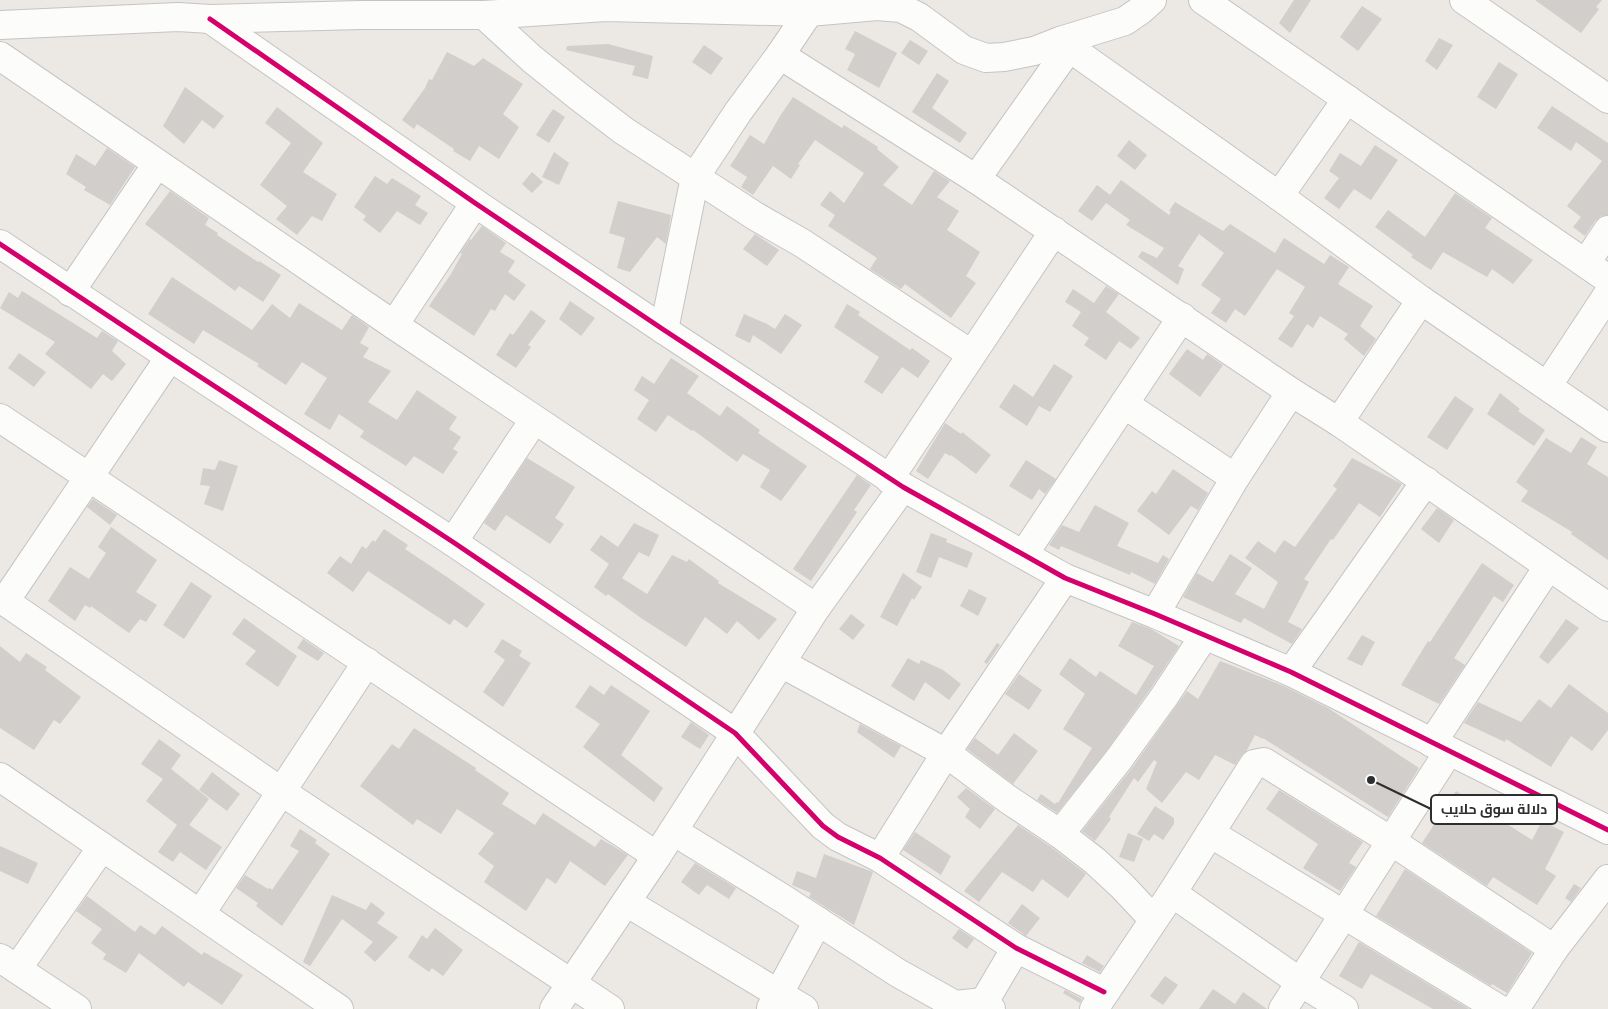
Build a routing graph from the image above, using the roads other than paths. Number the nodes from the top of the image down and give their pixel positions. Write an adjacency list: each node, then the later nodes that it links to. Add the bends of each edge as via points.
1 (1152, 0): 10 (street, via 1125,21)
2 (1203, 0): 13 (street)
3 (1464, 0): 14 (street)
4 (605, 3): 6 (street); 7 (street)
5 (174, 8): 8 (street); 9 (street)
6 (809, 12): 10 (street, via 877,6 901,8 920,17 964,50 986,58); 11 (street)
7 (484, 15): 8 (street); 16 (street, via 578,96)
8 (210, 19): 19 (street)
9 (0, 25)
10 (1064, 44): 17 (street); 18 (street)
11 (780, 55): 16 (street); 17 (street)
12 (0, 56): 15 (street)
13 (1347, 99): 18 (street); 23 (street)
14 (1608, 99)
15 (157, 164): 25 (street); 29 (street)
16 (695, 177): 30 (street); 31 (street)
17 (976, 179): 20 (street)
18 (1279, 196): 27 (street)
19 (475, 203): 29 (street); 30 (street)
20 (1054, 230): 28 (street); 31 (street)
21 (1608, 230): 23 (street)
22 (0, 244): 25 (street)
23 (1586, 263): 24 (street)
24 (1608, 279)
25 (70, 292): 32 (street)
26 (1608, 294): 33 (street)
27 (1420, 300): 33 (street); 38 (street)
28 (1182, 317): 34 (street); 35 (street)
29 (394, 325): 37 (street)
30 (664, 330): 43 (street)
31 (971, 354): 43 (street)
32 (170, 357): 40 (street); 44 (street)
33 (1548, 385): 39 (street)
34 (1291, 392): 38 (street); 41 (street)
35 (1124, 404): 41 (street); 45 (street)
36 (0, 418): 40 (street)
37 (534, 420): 44 (street); 50 (street)
38 (1339, 422): 42 (street)
39 (1608, 428)
40 (89, 476): 48 (street); 53 (street)
41 (1235, 478): 51 (street)
42 (1426, 481): 46 (street); 55 (street)
43 (896, 483): 45 (street); 50 (street)
44 (453, 542): 56 (street)
45 (1024, 554): 47 (street)
46 (1548, 567): 49 (street); 57 (street)
47 (1065, 578): 51 (street); 58 (street)
48 (3, 599): 60 (street)
49 (1608, 607)
50 (816, 608): 54 (street)
51 (1155, 614): 52 (street)
52 (1204, 636): 55 (street); 64 (street, via 1119,759)
53 (367, 662): 60 (street); 67 (street)
54 (781, 663): 56 (street); 58 (street)
55 (1291, 672): 57 (street)
56 (735, 733): 62 (street); 68 (street, via 823,826)
57 (1440, 747): 61 (street); 65 (street)
58 (946, 753): 64 (street); 68 (street)
59 (0, 777): 66 (street)
60 (282, 792): 72 (street); 80 (street)
61 (1608, 830)
62 (673, 831): 67 (street); 75 (street)
63 (1210, 833): 65 (street, via 1254,764 1264,762); 70 (street); 73 (street)
64 (1060, 834): 74 (street, via 1096,861)
65 (1391, 841): 73 (street); 77 (street)
66 (102, 847): 72 (street); 78 (street)
67 (657, 856): 71 (street)
68 (880, 858): 76 (street)
69 (1608, 879): 77 (street)
70 (1172, 893): 74 (street); 79 (street)
71 (626, 902): 80 (street); 81 (street)
72 (201, 913): 87 (street)
73 (1343, 914): 79 (street); 85 (street)
74 (1153, 919): 82 (street)
75 (818, 921): 81 (street); 84 (street)
76 (1016, 948): 82 (street); 83 (street)
77 (1554, 949): 85 (street)
78 (8, 963): 86 (street)
79 (1300, 982): 91 (street); 92 (street)
80 (571, 984): 88 (street); 89 (street)
81 (775, 1001): 90 (street)
82 (1099, 1001)
83 (988, 1006): 84 (street)
84 (954, 1007)
85 (1515, 1008)
86 (77, 1009)
87 (340, 1009)
88 (554, 1009)
89 (610, 1009)
90 (804, 1009)
91 (1283, 1009)
92 (1344, 1009)

